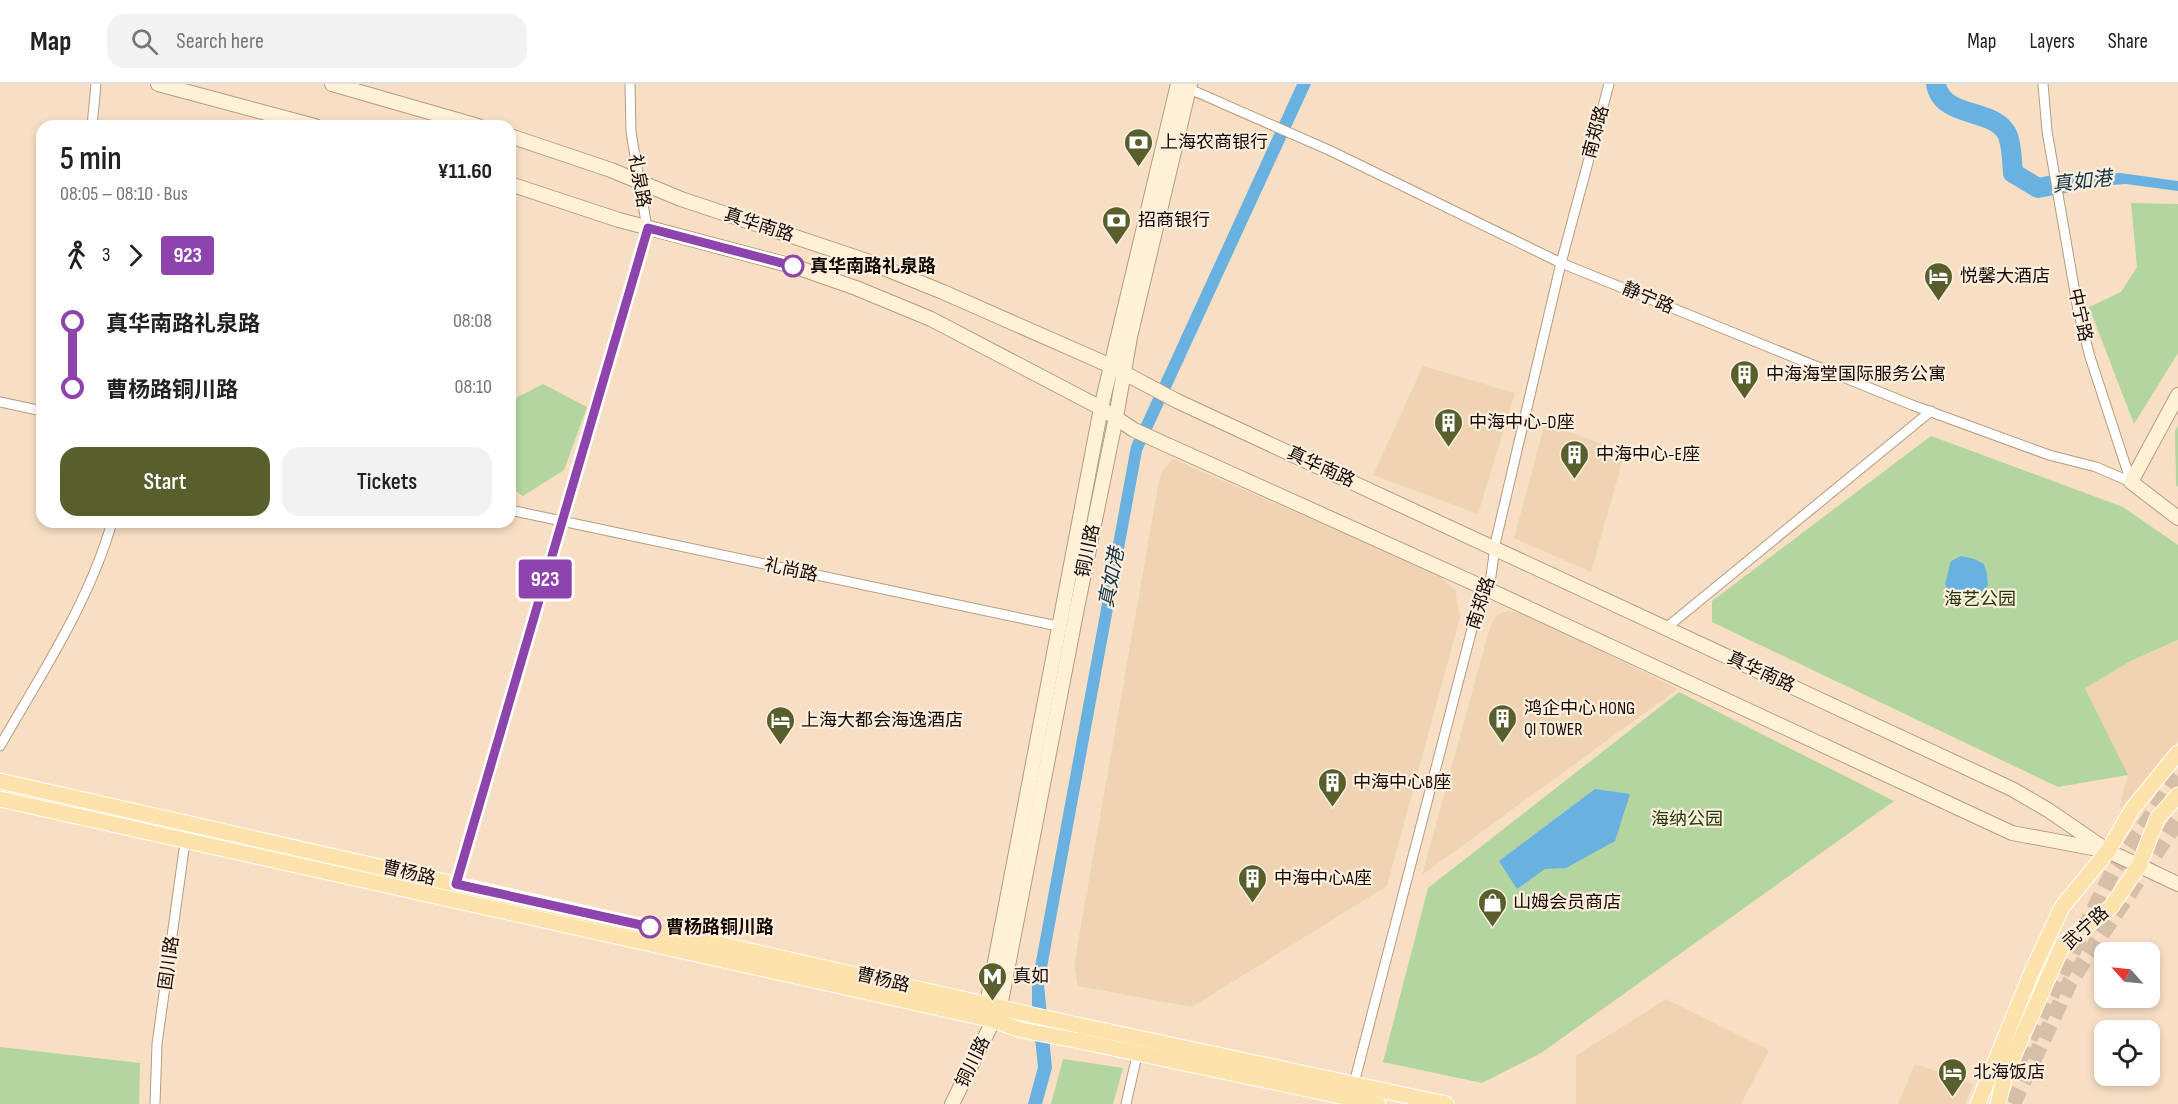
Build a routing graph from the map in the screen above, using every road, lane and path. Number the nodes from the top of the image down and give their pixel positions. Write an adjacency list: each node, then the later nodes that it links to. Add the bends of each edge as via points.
1 (96, 84): 8 (street)
2 (158, 84): 9 (main road)
3 (332, 84): 10 (main road)
4 (630, 84): 12 (street, 礼泉路)
5 (1610, 84): 15 (street, 南郑路)
6 (2043, 84): 23 (street, 中宁路, via 2047,131 2078,310)
7 (1183, 85): 15 (street, 静宁路, via 1331,151); 16 (main road, 铜川路)
8 (93, 120)
9 (293, 120)
10 (457, 120)
11 (516, 138): 12 (main road, 真华南路)
12 (638, 181): 14 (street, 礼泉路); 16 (main road, 真华南路, via 874,264)
13 (516, 186): 14 (main road, 真华南路)
14 (648, 228): 19 (main road, 真华南路, via 796,267 856,288 932,319); 26 (street, 礼泉路)
15 (1561, 263): 21 (street, 静宁路); 28 (street, 南郑路)
16 (1117, 370): 19 (main road, 铜川路); 22 (main road, 铜川路); 28 (main road, 真华南路)
17 (2178, 395): 23 (main road)
18 (0, 402): 20 (street)
19 (1101, 408): 22 (main road, 真华南路); 30 (main road, 铜川路)
20 (36, 410)
21 (1931, 411): 23 (street, 静宁路); 31 (street)
22 (1116, 417): 29 (main road, 真华南路, via 1134,430); 30 (main road, 铜川路)
23 (2131, 482): 25 (main road)
24 (516, 511): 26 (street, 礼尚路)
25 (2178, 518)
26 (562, 521): 30 (street, 礼尚路); 42 (street, 礼泉路)
27 (110, 528): 32 (street, via 73,619)
28 (1495, 548): 29 (street, 南郑路); 31 (main road, 真华南路)
29 (1489, 590): 39 (main road, 真华南路, via 2012,833); 46 (street, 南郑路, via 1479,602)
30 (1066, 628): 43 (main road, 铜川路)
31 (1666, 628): 39 (main road, 真华南路, via 2012,789)
32 (0, 746)
33 (2178, 753): 39 (main road, 武宁路, via 2133,808)
34 (0, 781): 37 (main road, 曹杨路)
35 (2178, 795): 40 (main road, 武宁路, via 2157,819)
36 (0, 799): 38 (main road, 曹杨路)
37 (189, 823): 38 (street, 固川路); 42 (main road, 曹杨路)
38 (186, 839): 42 (main road, 曹杨路); 47 (street, 固川路, via 157,1044)
39 (2108, 851): 40 (main road, 真华南路); 52 (main road, 武宁路, via 2062,907)
40 (2139, 866): 41 (main road, 真华南路); 53 (main road, 武宁路, via 2111,907 2063,944 2005,1075)
41 (2178, 884)
42 (454, 891): 43 (main road, 曹杨路)
43 (994, 1010): 44 (main road, 曹杨路, bridge, via 1028,1014); 44 (main road, 曹杨路, bridge, via 1021,1030); 48 (main road, 铜川路)
44 (1081, 1033): 45 (main road)
45 (1138, 1046): 46 (main road); 49 (street)
46 (1351, 1096): 50 (main road); 51 (main road)
47 (155, 1104)
48 (952, 1104)
49 (1126, 1104)
50 (1378, 1104)
51 (1446, 1104)
52 (1978, 1104)
53 (1998, 1104)

